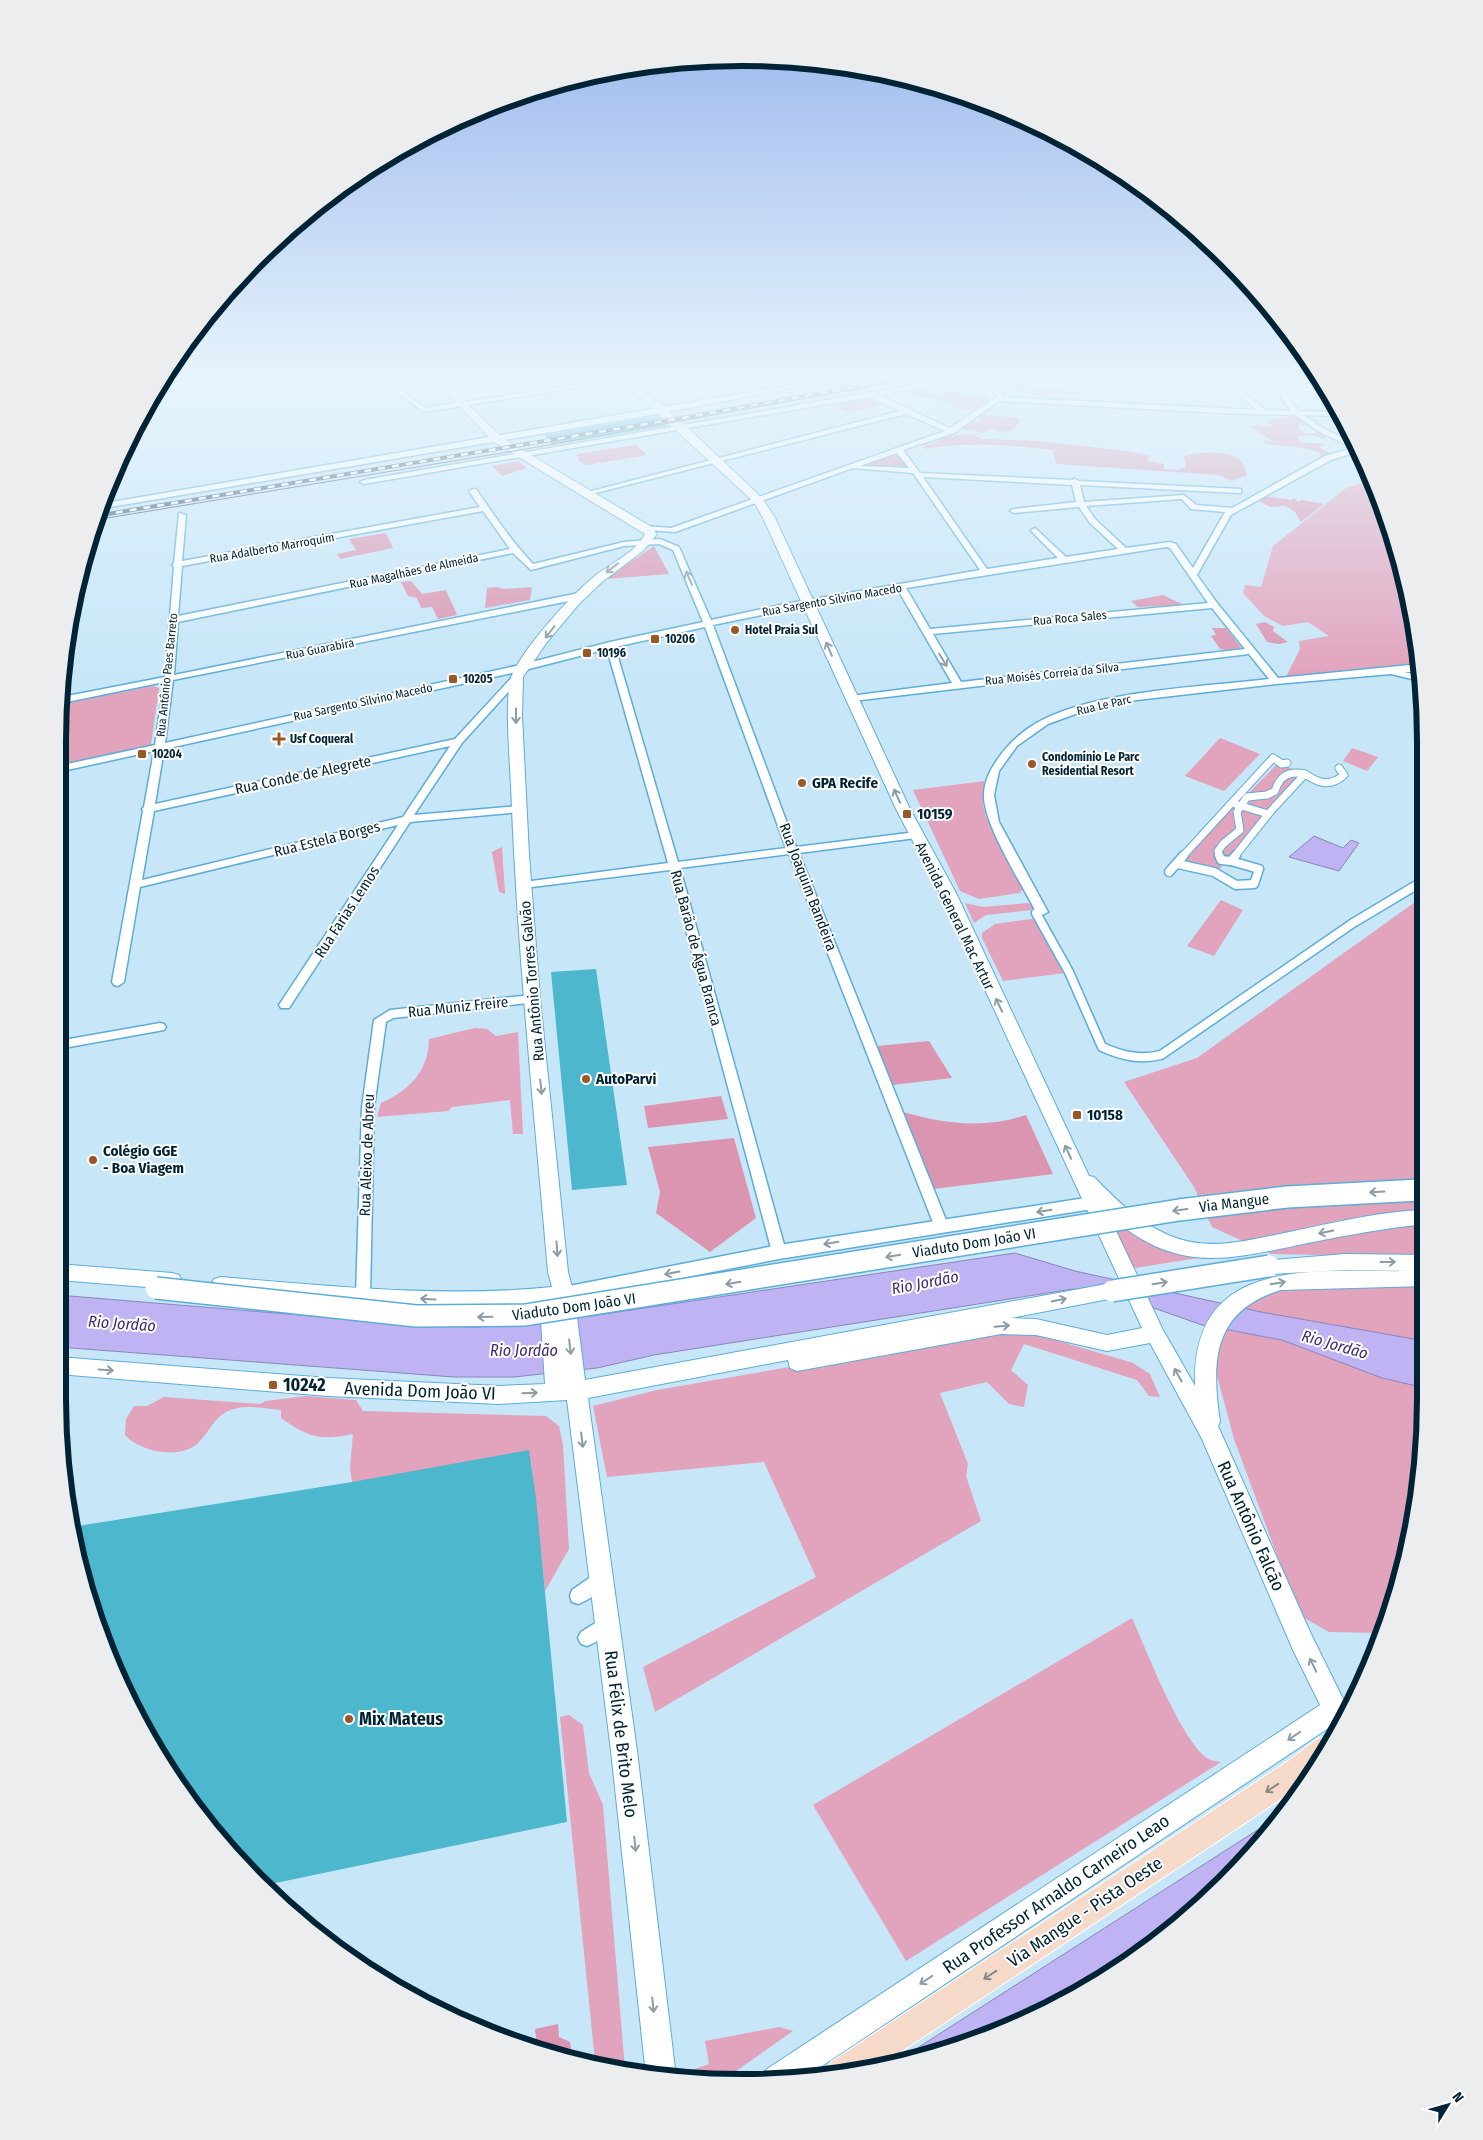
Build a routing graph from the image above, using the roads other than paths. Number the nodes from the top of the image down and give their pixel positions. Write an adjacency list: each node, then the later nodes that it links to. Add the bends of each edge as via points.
1 (273, 477): 17 (street)
2 (396, 477): 10 (street)
3 (560, 477): 14 (main road)
4 (652, 477): 14 (street)
5 (732, 477): 15 (main road, Avenida General Mac Artur)
6 (824, 477): 15 (street)
7 (920, 477): 31 (street)
8 (985, 477): 11 (street)
9 (1293, 477): 19 (street)
10 (364, 482)
11 (1075, 482): 13 (street); 16 (street)
12 (473, 491): 18 (street)
13 (1238, 491)
14 (588, 493): 22 (main road)
15 (758, 500): 23 (street); 35 (main road, Avenida General Mac Artur)
16 (1080, 504): 19 (street, via 1184,497 1194,507); 20 (street); 28 (street, via 1086,516)
17 (109, 505)
18 (486, 508): 27 (street); 30 (street, Rua Adalberto Marroquim)
19 (1231, 510): 32 (street)
20 (1014, 511)
21 (182, 515): 30 (street, Rua Antônio Paes Barreto)
22 (646, 528): 23 (street); 25 (main road, via 651,534)
23 (672, 530): 26 (street, Rua Joaquim Bandeira)
24 (1036, 530): 29 (street)
25 (647, 542): 26 (street, via 664,541); 27 (street, via 615,546 531,567); 34 (main road, one-way to 34)
26 (676, 548): 38 (street, Rua Joaquim Bandeira, one-way to 26)
27 (515, 550): 37 (street, Rua Magalhães de Almeida)
28 (1125, 551): 29 (street, Rua Sargento Silvino Macedo); 32 (street, Rua Sargento Silvino Macedo, via 1171,545)
29 (1064, 560): 31 (street, Rua Sargento Silvino Macedo)
30 (176, 565): 37 (street, Rua Antônio Paes Barreto)
31 (985, 572): 33 (street, Rua Sargento Silvino Macedo)
32 (1193, 575): 36 (street)
33 (901, 587): 35 (street, Rua Sargento Silvino Macedo); 39 (street)
34 (579, 596): 44 (main road, one-way to 44); 46 (street, Rua Guarabira)
35 (809, 602): 38 (street, Rua Sargento Silvino Macedo); 49 (main road, Avenida General Mac Artur, one-way to 35)
36 (1214, 605): 39 (street, Rua Roca Sales); 41 (street)
37 (173, 620): 46 (street, Rua Antônio Paes Barreto)
38 (708, 623): 40 (street, Rua Sargento Silvino Macedo); 63 (street, Rua Joaquim Bandeira)
39 (926, 632): 48 (street, one-way to 48)
40 (610, 645): 44 (street, Rua Sargento Silvino Macedo); 66 (street, Rua Barão de Água Branca)
41 (1250, 652): 47 (street); 48 (street, Rua Moisés Correia da Silva)
42 (1412, 668): 43 (street, Rua Le Parc)
43 (1390, 671): 45 (street, Rua Le Parc); 47 (street, Rua Le Parc)
44 (519, 673): 51 (street, Rua Farias Lemos); 52 (street, Rua Sargento Silvino Macedo); 59 (main road, Rua Antônio Torres Galvão, one-way to 59, via 515,715)
45 (1413, 677)
46 (169, 679): 50 (street, Rua Guarabira); 52 (street, Rua Antônio Paes Barreto)
47 (1276, 681): 71 (street, Rua Le Parc, via 1137,697 1087,707 1045,722 1014,744 994,771 989,805 994,822)
48 (957, 684): 49 (street, Rua Moisés Correia da Silva)
49 (853, 698): 62 (main road, Avenida General Mac Artur, one-way to 49)
50 (68, 699)
51 (458, 741): 58 (street, Rua Conde de Alegrete); 61 (street, Rua Farias Lemos)
52 (160, 746): 54 (street, Rua Sargento Silvino Macedo); 58 (street, Rua Antônio Paes Barreto)
53 (1287, 763): 57 (street, via 1282,764 1273,758)
54 (66, 767)
55 (1339, 768): 56 (street, via 1344,776 1333,784 1317,783)
56 (1305, 774): 57 (street, via 1286,773 1278,779 1275,790 1267,795 1247,797); 60 (street)
57 (1236, 804): 60 (street); 64 (street, via 1235,818 1240,830 1224,842 1218,852 1221,860); 65 (street)
58 (147, 809): 68 (street, Rua Antônio Paes Barreto)
59 (520, 809): 61 (street, Rua Estela Borges); 69 (main road, Rua Antônio Torres Galvão)
60 (1268, 814): 64 (street)
61 (409, 819): 68 (street, Rua Estela Borges); 74 (street, Rua Farias Lemos)
62 (916, 836): 63 (street); 78 (main road, Avenida General Mac Artur, one-way to 62, via 949,896)
63 (794, 852): 66 (street); 82 (street, Rua Joaquim Bandeira)
64 (1230, 861): 65 (street, via 1259,869 1254,884 1234,885 1213,872)
65 (1178, 864): 67 (street)
66 (674, 866): 69 (street); 84 (street, Rua Barão de Água Branca)
67 (1169, 872)
68 (136, 884): 72 (street, Rua Antônio Paes Barreto)
69 (524, 885): 73 (main road, Rua Antônio Torres Galvão)
70 (1417, 885): 71 (street, via 1352,923 1161,1055 1149,1058 1124,1057 1102,1047)
71 (1039, 913)
72 (118, 982)
73 (532, 999): 75 (street, Rua Muniz Freire); 89 (main road, Rua Antônio Torres Galvão, one-way to 89, via 558,1272)
74 (285, 1006)
75 (384, 1016): 90 (street, Rua Aleixo de Abreu, via 380,1020 368,1107)
76 (160, 1027): 77 (street)
77 (66, 1044)
78 (1078, 1173): 80 (main road, Avenida General Mac Artur); 81 (main road, one-way to 78, via 1384,1220 1233,1251 1206,1252 1185,1249 1153,1237 1101,1197)
79 (1417, 1190): 83 (main road, Via Mangue, one-way to 83, bridge, via 1287,1197)
80 (1092, 1203): 82 (street, one-way to 82); 92 (main road, Avenida General Mac Artur)
81 (1417, 1218)
82 (941, 1226): 84 (street, one-way to 84)
83 (1045, 1231): 87 (main road, Viaduto Dom João VI, one-way to 87, bridge, via 525,1315 416,1316 156,1288)
84 (780, 1252): 89 (street, one-way to 89)
85 (1417, 1263): 94 (main road, one-way to 85, bridge, via 1112,1291 1269,1266)
86 (66, 1273): 87 (main road)
87 (101, 1276): 90 (main road)
88 (1417, 1278): 96 (main road, one-way to 88, via 1204,1390 1209,1338 1234,1302 1262,1286 1281,1282)
89 (557, 1295): 90 (main road, one-way to 90, via 472,1301); 91 (main road, Rua Antônio Torres Galvão)
90 (363, 1296)
91 (558, 1317): 95 (main road, Rua Félix de Brito Melo)
92 (1152, 1327): 94 (main road, one-way to 92, via 694,1380 1001,1326 1036,1327 1107,1343); 96 (main road, Rua Antônio Falcão, one-way to 92)
93 (66, 1367): 95 (main road, Avenida Dom João VI, one-way to 95, via 328,1387 499,1394)
94 (661, 1375): 95 (main road, Avenida Dom João VI)
95 (565, 1384): 97 (main road, Rua Félix de Brito Melo, one-way to 97)
96 (1211, 1435): 101 (main road, Rua Antônio Falcão, one-way to 96, via 1302,1642)
97 (601, 1578): 98 (street); 99 (main road, Rua Félix de Brito Melo)
98 (578, 1596)
99 (608, 1623): 100 (street); 105 (main road, Rua Félix de Brito Melo, one-way to 105)
100 (587, 1638)
101 (1338, 1715)
102 (1337, 1716): 106 (main road, Rua Professor Arnaldo Carneiro Leao, one-way to 106)
103 (1310, 1762): 104 (main road, Via Mangue - Pista Oeste, one-way to 104)
104 (856, 2064)
105 (660, 2069)
106 (788, 2072)

